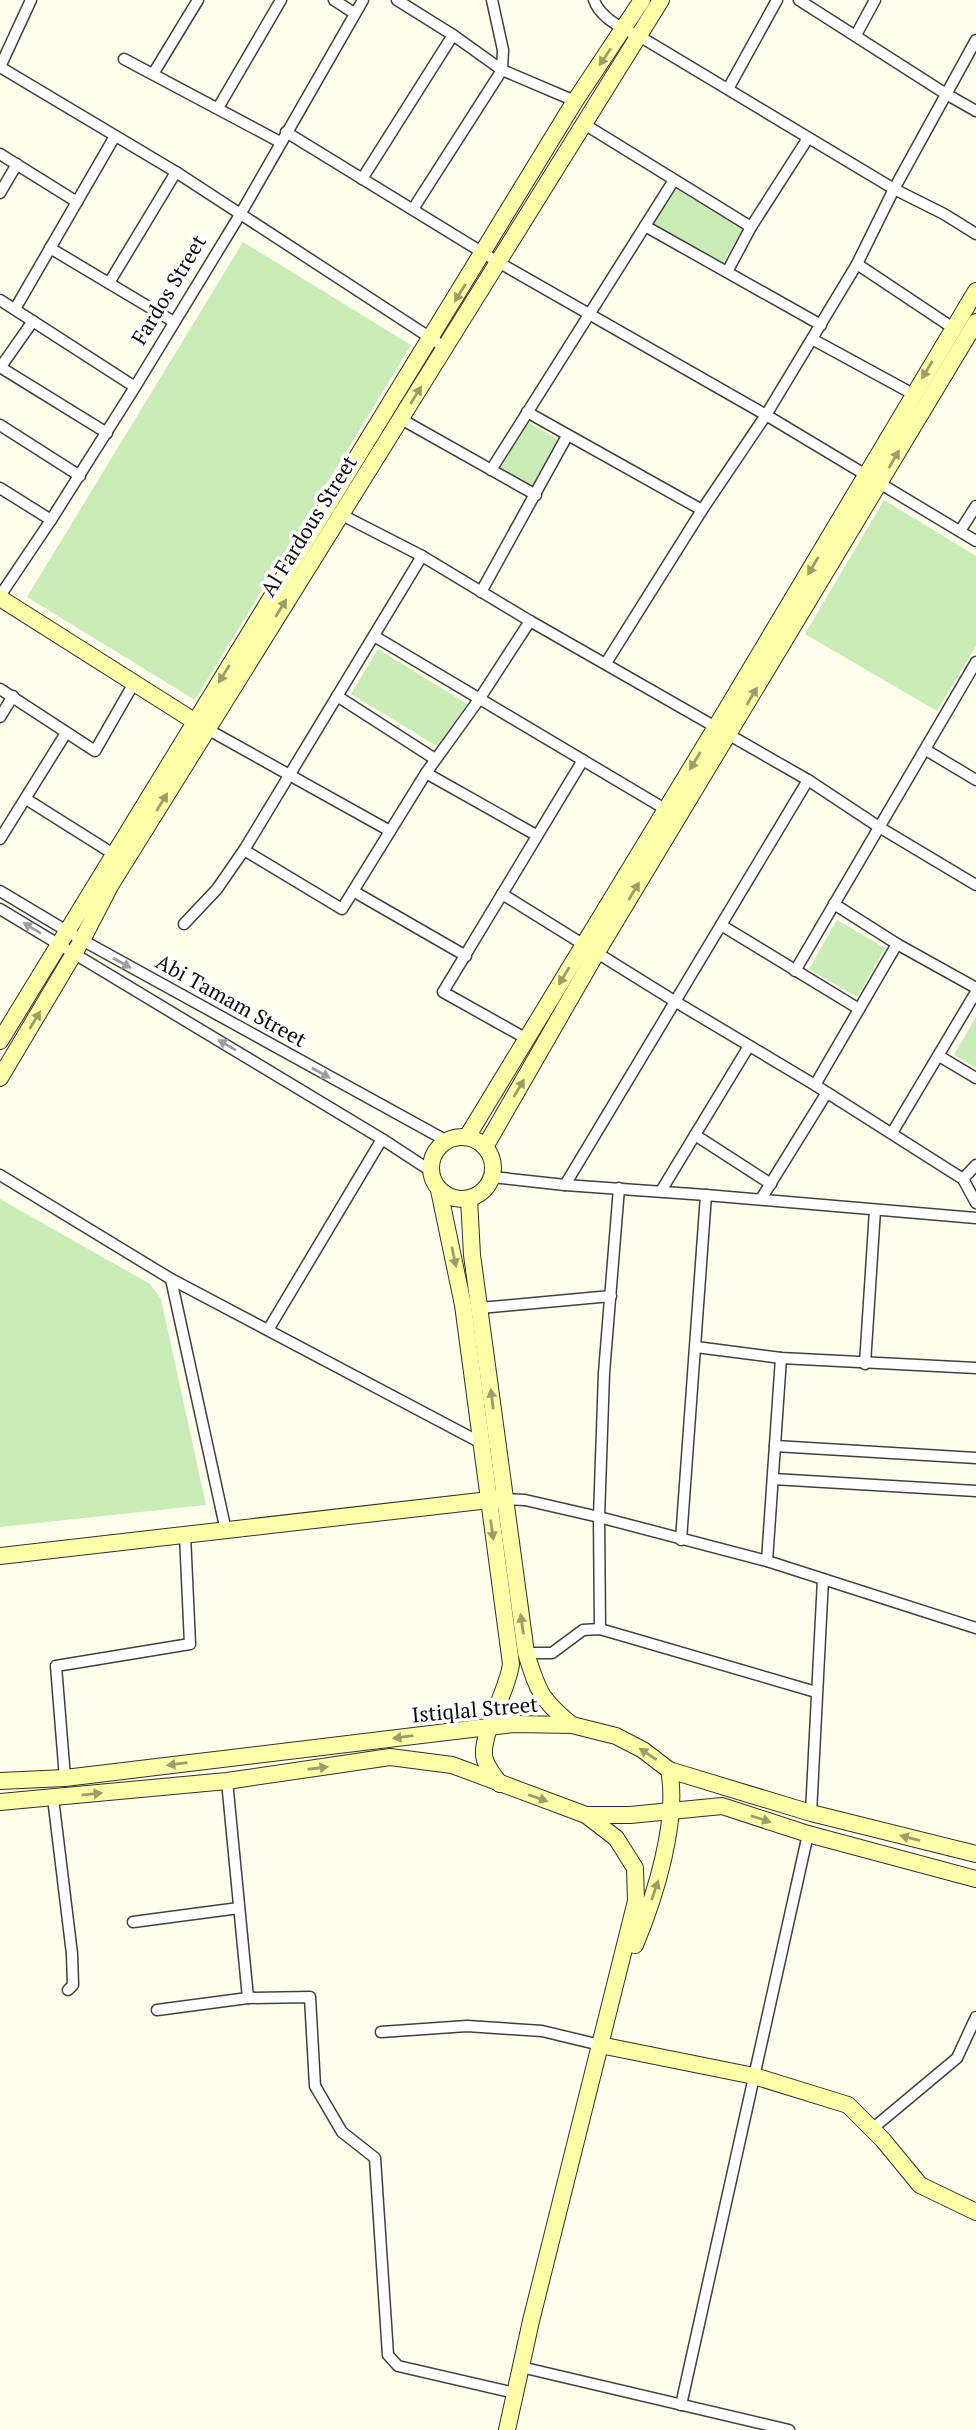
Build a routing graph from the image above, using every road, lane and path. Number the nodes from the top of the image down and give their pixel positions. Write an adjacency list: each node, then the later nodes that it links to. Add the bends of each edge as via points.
1 (31, 0): 21 (street)
2 (198, 0): 23 (street)
3 (281, 0): 27 (street)
4 (334, 0): 14 (street)
5 (363, 0): 14 (street, Fardos Street)
6 (397, 0): 16 (street)
7 (492, 0): 22 (street, via 503,50)
8 (594, 0): 15 (street, via 597,10)
9 (642, 0): 15 (main road, Al Fardous Street)
10 (661, 0): 18 (main road, Al Fardous Street)
11 (777, 0): 24 (street)
12 (799, 0): 17 (street)
13 (875, 0): 17 (street)
14 (354, 13): 31 (street, Fardos Street)
15 (623, 29): 18 (street); 26 (main road, Al Fardous Street, one-way to 26)
16 (453, 35): 22 (street); 36 (street)
17 (856, 35): 25 (street)
18 (639, 36): 24 (street); 29 (main road, Al Fardous Street)
19 (976, 40): 25 (street)
20 (124, 58): 23 (street)
21 (0, 67): 30 (street)
22 (502, 70): 26 (street); 41 (street)
23 (153, 74): 27 (street)
24 (728, 89): 32 (street)
25 (946, 94): 28 (street); 38 (street)
26 (575, 102): 47 (main road, Al Fardous Street)
27 (218, 108): 31 (street)
28 (976, 111)
29 (584, 124): 37 (street); 47 (main road, Al Fardous Street)
30 (115, 136): 35 (street); 40 (street)
31 (283, 137): 36 (street); 42 (street, Fardos Street)
32 (808, 138): 38 (street); 44 (street)
33 (0, 154): 34 (street)
34 (17, 164): 39 (street); 40 (street)
35 (176, 172): 42 (street); 50 (street)
36 (362, 178): 41 (street)
37 (674, 180): 43 (street); 44 (street)
38 (894, 189): 45 (street); 48 (street)
39 (0, 193)
40 (77, 202): 46 (street)
41 (413, 209): 47 (street)
42 (240, 213): 56 (street, Fardos Street); 60 (street)
43 (645, 226): 49 (street); 54 (street)
44 (751, 227): 49 (street)
45 (976, 234)
46 (50, 248): 50 (street); 53 (street)
47 (491, 258): 54 (street); 60 (main road, Al Fardous Street, one-way to 60); 62 (main road, Al Fardous Street)
48 (858, 264): 58 (street); 59 (street)
49 (727, 272): 58 (street)
50 (109, 283): 56 (street)
51 (976, 291): 59 (main road)
52 (0, 300): 53 (street)
53 (15, 309): 55 (street)
54 (590, 314): 66 (street); 67 (street)
55 (33, 321): 63 (street); 64 (street)
56 (174, 322): 64 (street, Fardos Street)
57 (976, 322): 74 (main road, one-way to 57)
58 (821, 325): 61 (street)
59 (953, 328): 65 (main road, one-way to 65)
60 (432, 338): 62 (street); 78 (main road, Al Fardous Street)
61 (811, 339): 65 (street); 67 (street)
62 (446, 348): 68 (main road, Al Fardous Street, one-way to 62)
63 (0, 367): 70 (street)
64 (135, 387): 70 (street, Fardos Street)
65 (913, 394): 74 (main road)
66 (527, 412): 71 (street); 72 (street)
67 (766, 415): 74 (street); 79 (street)
68 (401, 419): 72 (street); 78 (main road, Al Fardous Street)
69 (0, 425): 73 (street)
70 (107, 433): 73 (street, Fardos Street)
71 (567, 436): 76 (street); 79 (street)
72 (491, 470): 76 (street)
73 (80, 476): 80 (street, Fardos Street)
74 (873, 480): 81 (street); 99 (main road)
75 (0, 488): 80 (street)
76 (536, 495): 86 (street)
77 (976, 506): 81 (street)
78 (333, 510): 83 (street); 98 (main road, Al Fardous Street)
79 (702, 510): 90 (street)
80 (51, 520): 85 (street, Fardos Street)
81 (960, 531): 82 (street)
82 (976, 541)
83 (422, 555): 86 (street); 89 (street)
84 (0, 571): 85 (street)
85 (11, 578): 87 (street, Fardos Street)
86 (481, 592): 88 (street)
87 (0, 597): 92 (main road, Fardos Street)
88 (530, 621): 90 (street); 96 (street)
89 (374, 636): 95 (street); 96 (street)
90 (606, 663): 99 (street)
91 (976, 663): 101 (street)
92 (134, 683): 98 (main road, Fardos Street); 100 (street, via 95,751)
93 (0, 689): 94 (street)
94 (13, 696): 97 (street); 100 (street)
95 (337, 696): 102 (street); 105 (street)
96 (480, 698): 102 (street); 103 (street)
97 (0, 718)
98 (201, 725): 105 (street); 115 (main road, Al Fardous Street); 126 (main road, Al Fardous Street, one-way to 98)
99 (722, 731): 106 (street); 109 (main road, one-way to 109); 127 (main road, one-way to 99)
100 (66, 733): 108 (street)
101 (926, 750): 107 (street); 110 (street)
102 (435, 759): 104 (street)
103 (583, 760): 109 (street); 112 (street)
104 (426, 773): 111 (street); 112 (street)
105 (289, 775): 111 (street); 114 (street)
106 (808, 780): 110 (street); 123 (street)
107 (976, 780)
108 (26, 799): 113 (street); 115 (street)
109 (666, 809): 127 (main road)
110 (879, 827): 116 (street); 120 (street)
111 (390, 831): 118 (street)
112 (536, 835): 119 (street)
113 (0, 839)
114 (244, 850): 118 (street, via 342,909); 122 (street, via 217,889)
115 (115, 855): 124 (main road, Al Fardous Street)
116 (976, 885)
117 (0, 891): 124 (street, Abi Tamam Street)
118 (353, 891): 128 (street)
119 (502, 894): 127 (street); 128 (street)
120 (834, 904): 125 (street); 129 (street)
121 (0, 909): 124 (street, Abi Tamam Street, one-way to 121)
122 (184, 924)
123 (721, 925): 129 (street); 131 (street)
124 (63, 938): 126 (street, Abi Tamam Street); 134 (main road, Al Fardous Street)
125 (897, 944): 130 (street); 132 (street)
126 (78, 947): 137 (main road, Al Fardous Street, one-way to 126); 144 (street, Abi Tamam Street, one-way to 126); 145 (street, Abi Tamam Street, one-way to 145)
127 (591, 948): 131 (street); 133 (main road, one-way to 133); 146 (main road, one-way to 127)
128 (466, 956): 133 (street, via 443,992)
129 (795, 971): 132 (street)
130 (976, 990): 136 (street)
131 (676, 1002): 135 (street); 153 (street)
132 (859, 1009): 139 (street)
133 (527, 1039): 143 (main road)
134 (0, 1041)
135 (749, 1046): 139 (street); 142 (street)
136 (939, 1056): 138 (street); 141 (street)
137 (0, 1078)
138 (976, 1078)
139 (815, 1085): 140 (street)
140 (826, 1094): 141 (street); 152 (street)
141 (891, 1133): 151 (street)
142 (695, 1135): 152 (street); 156 (street)
143 (467, 1137): 145 (main road); 146 (main road)
144 (382, 1139): 148 (street, Abi Tamam Street); 166 (street)
145 (447, 1141): 148 (main road, via 433,1158)
146 (485, 1147): 150 (main road, via 494,1167)
147 (976, 1165): 151 (street)
148 (431, 1171): 155 (main road)
149 (0, 1175): 163 (street)
150 (493, 1177): 153 (street); 158 (main road, via 488,1187)
151 (963, 1179): 160 (street)
152 (771, 1184): 159 (street)
153 (565, 1185): 154 (street)
154 (619, 1188): 156 (street); 164 (street)
155 (439, 1190): 158 (main road, via 448,1197); 171 (main road, one-way to 171)
156 (662, 1191): 157 (street)
157 (706, 1195): 159 (street); 167 (street)
158 (469, 1199): 165 (main road)
159 (761, 1199): 161 (street)
160 (976, 1203)
161 (875, 1210): 162 (street); 169 (street)
162 (976, 1218)
163 (171, 1279): 166 (street); 178 (street)
164 (611, 1296): 165 (street); 177 (street)
165 (480, 1308): 171 (main road, one-way to 165)
166 (268, 1330): 171 (street)
167 (696, 1347): 168 (street); 180 (street)
168 (781, 1358): 169 (street); 172 (street)
169 (865, 1364): 170 (street)
170 (976, 1368)
171 (490, 1446): 176 (main road)
172 (775, 1446): 173 (street); 174 (street)
173 (976, 1458)
174 (773, 1479): 175 (street); 182 (street)
175 (976, 1491)
176 (496, 1499): 177 (street, via 525,1500); 178 (main road); 186 (main road, one-way to 176); 189 (main road, one-way to 189, via 511,1664)
177 (599, 1517): 180 (street); 185 (street)
178 (226, 1531): 179 (main road)
179 (186, 1535): 181 (main road); 191 (street, via 190,1644 56,1666)
180 (681, 1540): 182 (street)
181 (0, 1556)
182 (767, 1561): 183 (street)
183 (823, 1579): 184 (street); 187 (street)
184 (976, 1628)
185 (600, 1629): 186 (street, via 583,1630 552,1653); 187 (street)
186 (526, 1653): 188 (main road, via 537,1690)
187 (816, 1692): 198 (street)
188 (572, 1725): 189 (main road, Istiqlal Street); 190 (main road, Istiqlal Street, one-way to 188, via 615,1736)
189 (490, 1727): 191 (main road, Istiqlal Street, one-way to 191); 194 (main road, via 483,1744 485,1759)
190 (669, 1770): 197 (main road, via 673,1790); 198 (main road, Istiqlal Street)
191 (65, 1778): 192 (main road, Istiqlal Street)
192 (0, 1781)
193 (227, 1781): 194 (main road, Istiqlal Street, one-way to 194, via 390,1757 452,1765); 195 (main road, Istiqlal Street, one-way to 193); 203 (street)
194 (500, 1784): 199 (main road, Istiqlal Street, one-way to 199)
195 (53, 1798): 196 (main road, Istiqlal Street); 205 (street, via 72,1954 73,1986)
196 (0, 1802)
197 (670, 1812): 199 (main road, Istiqlal Street); 200 (main road, Istiqlal Street, one-way to 200, via 722,1807); 207 (main road, one-way to 197, via 661,1874)
198 (811, 1813): 201 (main road, Istiqlal Street, one-way to 198)
199 (586, 1815): 207 (main road, via 616,1838 635,1868 636,1901)
200 (808, 1834): 202 (main road, Istiqlal Street); 212 (street)
201 (976, 1854)
202 (976, 1879)
203 (239, 1908): 204 (street); 206 (street)
204 (133, 1922)
205 (68, 1990)
206 (248, 1998): 208 (street); 216 (street, via 310,1997 315,2085 342,2132 375,2158 388,2355 398,2366)
207 (612, 1999): 211 (main road)
208 (157, 2010)
209 (976, 2017): 213 (street, via 957,2058)
210 (381, 2032): 211 (street, via 480,2027 542,2031)
211 (600, 2045): 212 (main road); 215 (main road)
212 (754, 2076): 213 (main road, via 848,2105); 217 (street)
213 (872, 2129): 214 (main road, via 920,2185)
214 (976, 2212)
215 (521, 2367): 216 (main road); 217 (street)
216 (515, 2393): 218 (main road)
217 (681, 2404): 219 (street)
218 (506, 2430)
219 (789, 2430)

